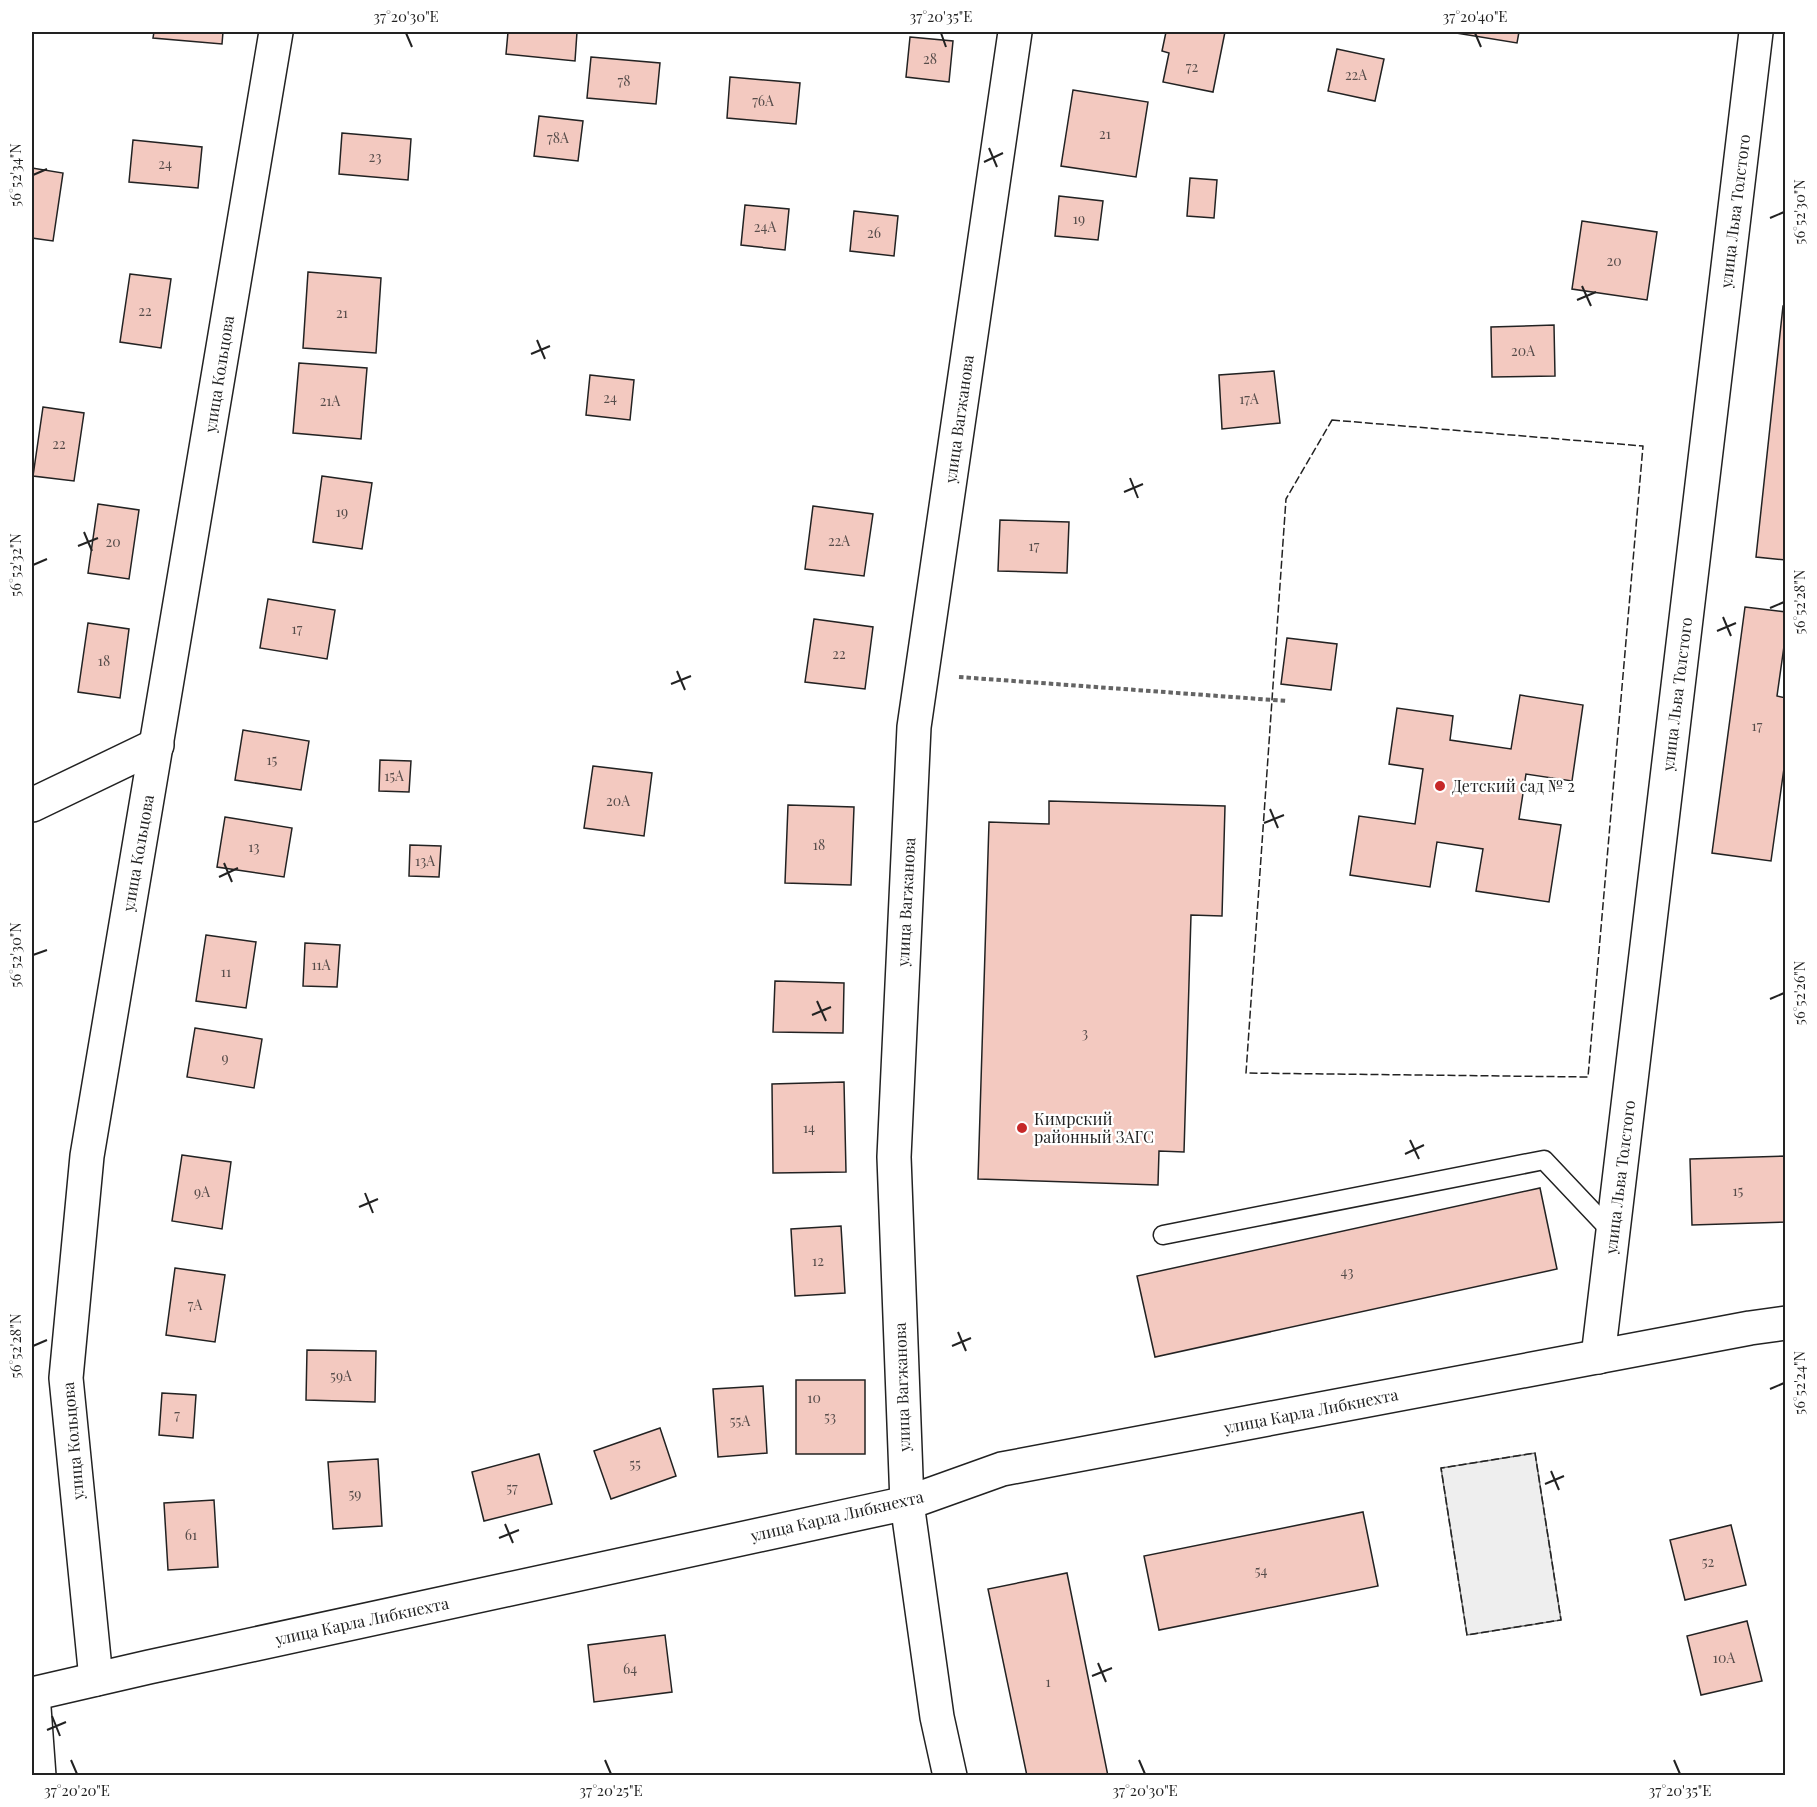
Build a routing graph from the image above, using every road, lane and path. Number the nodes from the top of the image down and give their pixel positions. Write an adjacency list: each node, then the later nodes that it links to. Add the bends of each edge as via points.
1 (276, 32): 6 (street, улица Кольцова)
2 (1015, 32): 4 (street, улица Вагжанова)
3 (1756, 32): 8 (street, улица Льва Толстого)
4 (922, 674): 5 (path); 12 (street, улица Вагжанова, via 914,727 894,1157)
5 (1287, 701)
6 (157, 745): 7 (street); 13 (street, улица Кольцова, via 87,1156 66,1378)
7 (32, 805)
8 (1613, 1233): 9 (lane, via 1544,1160); 11 (street, улица Льва Толстого)
9 (1162, 1235)
10 (1785, 1323): 11 (street, улица Карла Либкнехта)
11 (1598, 1357): 12 (street, улица Карла Либкнехта, via 1002,1469)
12 (907, 1503): 13 (street, улица Карла Либкнехта); 16 (street, улица Вагжанова, via 937,1717)
13 (96, 1679): 14 (street, улица Карла Либкнехта)
14 (32, 1694): 15 (street)
15 (39, 1776)
16 (950, 1776)

